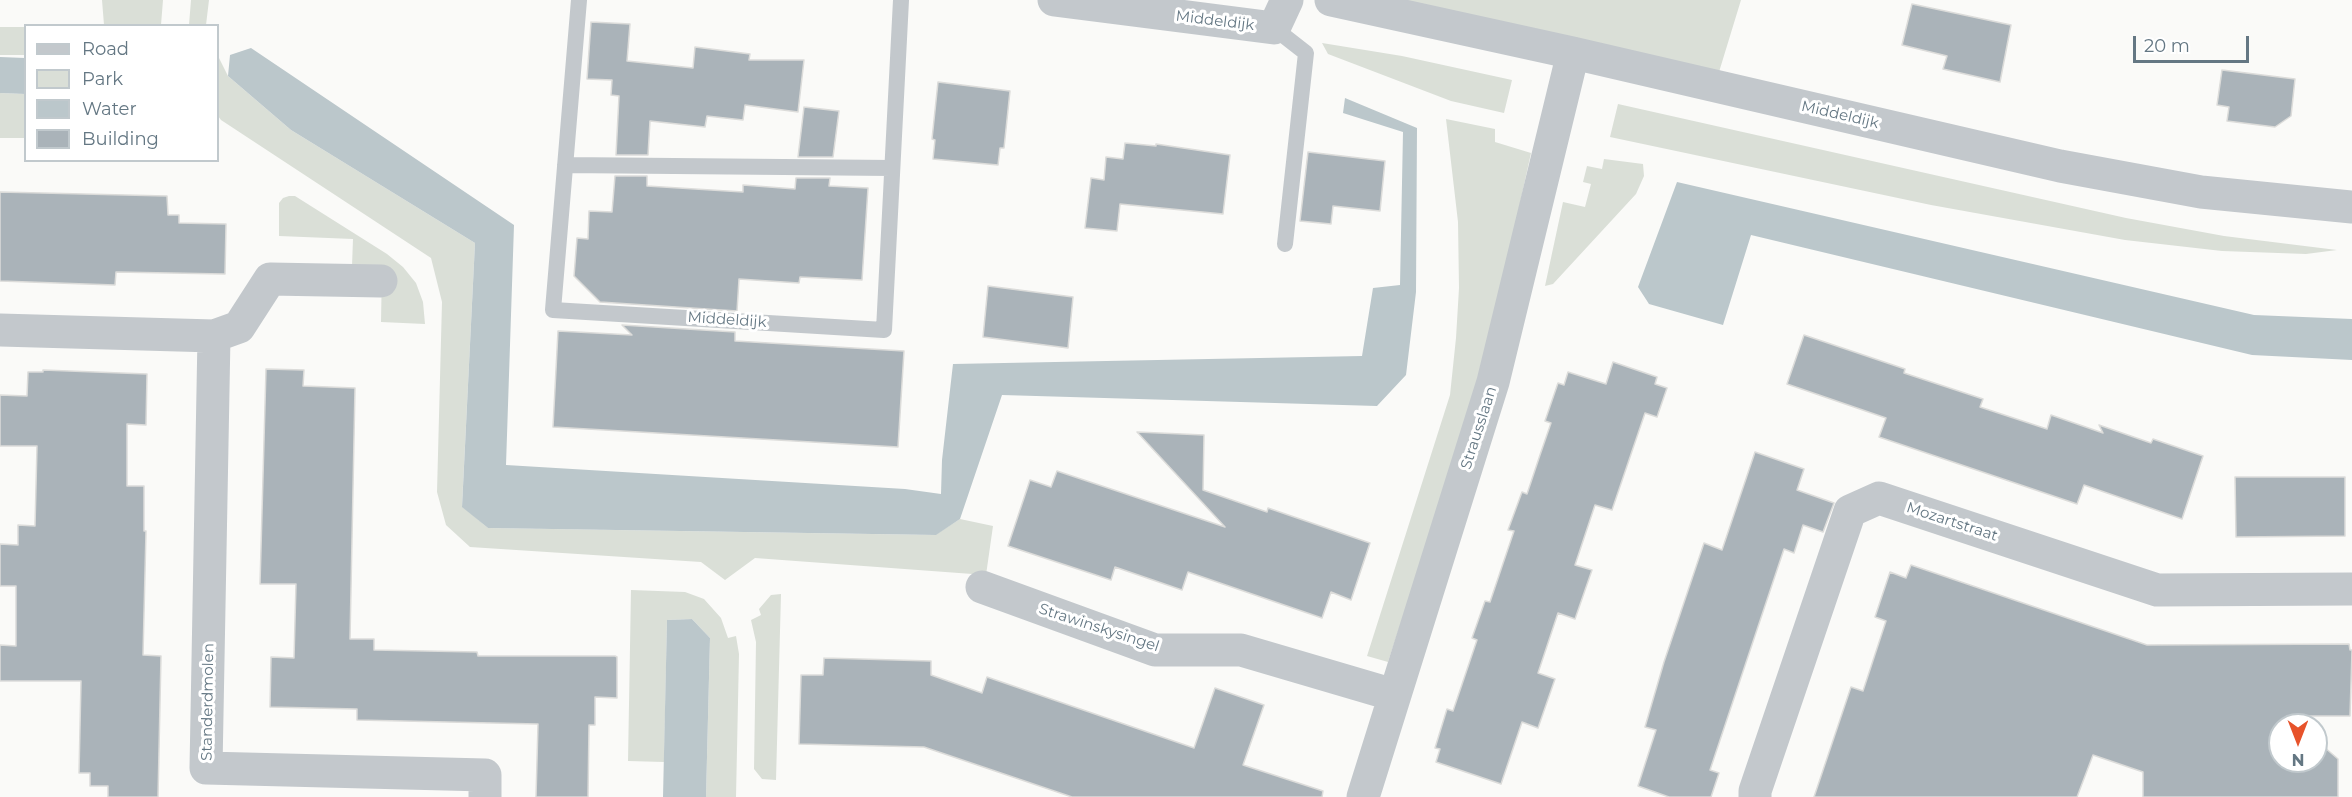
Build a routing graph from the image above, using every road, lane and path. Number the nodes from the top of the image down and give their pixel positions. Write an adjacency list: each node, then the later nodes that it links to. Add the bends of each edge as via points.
1 (579, 0): 8 (lane, Middeldijk)
2 (901, 0): 9 (lane, Middeldijk)
3 (1054, 0): 6 (street, Middeldijk)
4 (1331, 0): 5 (street, Middeldijk)
5 (1372, 4): 7 (street, Middeldijk)
6 (1280, 14): 11 (lane, via 1306,53)
7 (1573, 53): 10 (street, Middeldijk, via 2060,166 2201,192); 17 (street, Strausslaan, via 1493,382)
8 (565, 165): 9 (lane); 9 (lane, Middeldijk, via 553,309 884,330)
9 (892, 168)
10 (2352, 207)
11 (1286, 244)
12 (381, 281): 14 (street, via 270,279 239,327)
13 (0, 330): 14 (street)
14 (214, 336): 18 (street, Standerdmolen, via 206,768 485,775)
15 (982, 587): 17 (street, Strawinskysingel, via 1155,650 1241,650)
16 (2352, 589): 20 (street, Mozartstraat, via 2157,590 1879,498 1850,511)
17 (1394, 695): 19 (street, Strausslaan)
18 (484, 797)
19 (1363, 797)
20 (1755, 797)

